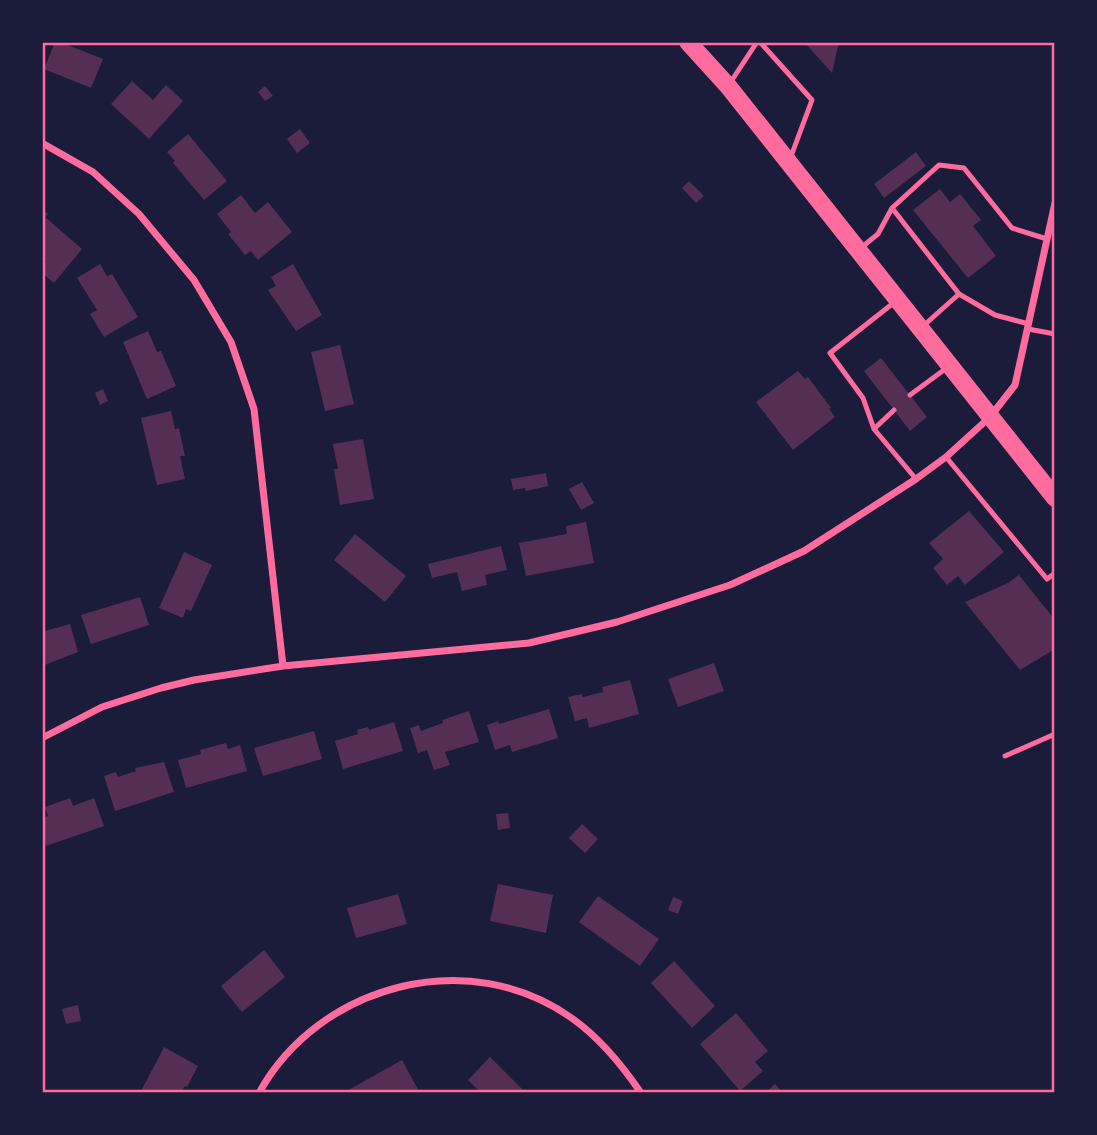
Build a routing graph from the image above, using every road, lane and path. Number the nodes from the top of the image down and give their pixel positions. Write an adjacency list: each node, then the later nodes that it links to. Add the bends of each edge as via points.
1 (688, 42): 3 (main road)
2 (759, 42): 3 (lane); 5 (lane, via 813,100)
3 (728, 86): 5 (main road)
4 (42, 143): 24 (street, via 93,172 139,214 194,280 231,342 254,409)
5 (789, 162): 9 (main road)
6 (1055, 203): 8 (street)
7 (892, 208): 8 (lane, via 939,165 964,168 1012,228); 9 (lane, via 878,234); 10 (lane)
8 (1047, 239): 12 (street)
9 (859, 250): 11 (main road)
10 (959, 294): 12 (lane, via 995,316); 13 (lane)
11 (899, 300): 13 (main road); 19 (lane, via 830,353 863,398)
12 (1028, 326): 14 (lane); 18 (street, via 1016,385)
13 (922, 328): 15 (main road)
14 (1055, 334)
15 (950, 365): 16 (lane); 18 (main road)
16 (910, 395)
17 (894, 410): 19 (lane)
18 (990, 416): 20 (street); 22 (main road)
19 (874, 429): 21 (lane)
20 (946, 457): 21 (street); 23 (lane, via 1046,579)
21 (916, 480): 24 (street, via 804,551 730,585 617,622 529,643)
22 (1055, 498)
23 (1055, 573)
24 (283, 666): 26 (street, via 162,688 102,707)
25 (1055, 734): 27 (lane)
26 (42, 738)
27 (1004, 756)
28 (259, 1093): 29 (street, via 292,1047 323,1020 359,999 398,986 443,981 500,987 533,997 573,1018 615,1056)
29 (641, 1093)

